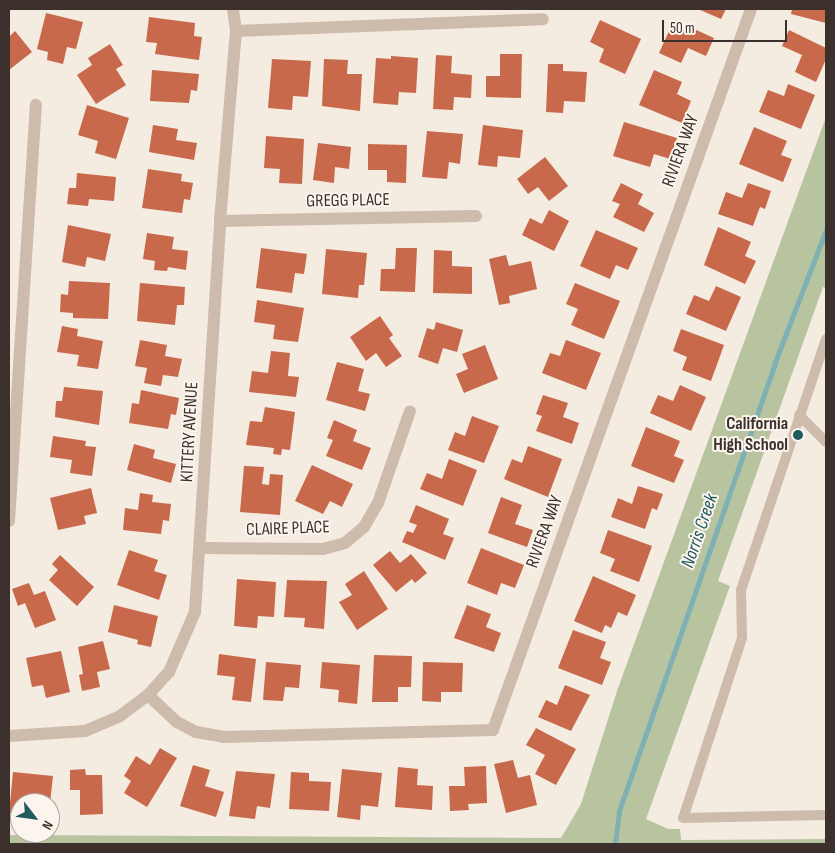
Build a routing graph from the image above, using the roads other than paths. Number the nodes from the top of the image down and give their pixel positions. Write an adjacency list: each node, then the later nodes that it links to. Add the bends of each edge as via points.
1 (233, 9): 4 (street, KITTERY AVENUE)
2 (751, 9): 15 (street, RIVIERA WAY, via 493,730 223,737 196,732 177,722)
3 (543, 19): 4 (street)
4 (236, 31): 7 (street, KITTERY AVENUE)
5 (36, 105): 8 (street)
6 (476, 216): 7 (street, GREGG PLACE)
7 (220, 221): 14 (street, KITTERY AVENUE)
8 (14, 329): 13 (street)
9 (826, 339): 11 (lane)
10 (410, 410): 14 (street, CLAIRE PLACE, via 378,503 364,527 345,543 323,549)
11 (799, 415): 12 (lane); 17 (lane, via 741,590 742,638 683,818)
12 (826, 442)
13 (9, 521)
14 (200, 548): 15 (street, KITTERY AVENUE, via 195,612 169,672)
15 (148, 695): 16 (street, KITTERY AVENUE, via 120,716 85,731)
16 (9, 736)
17 (826, 815)

